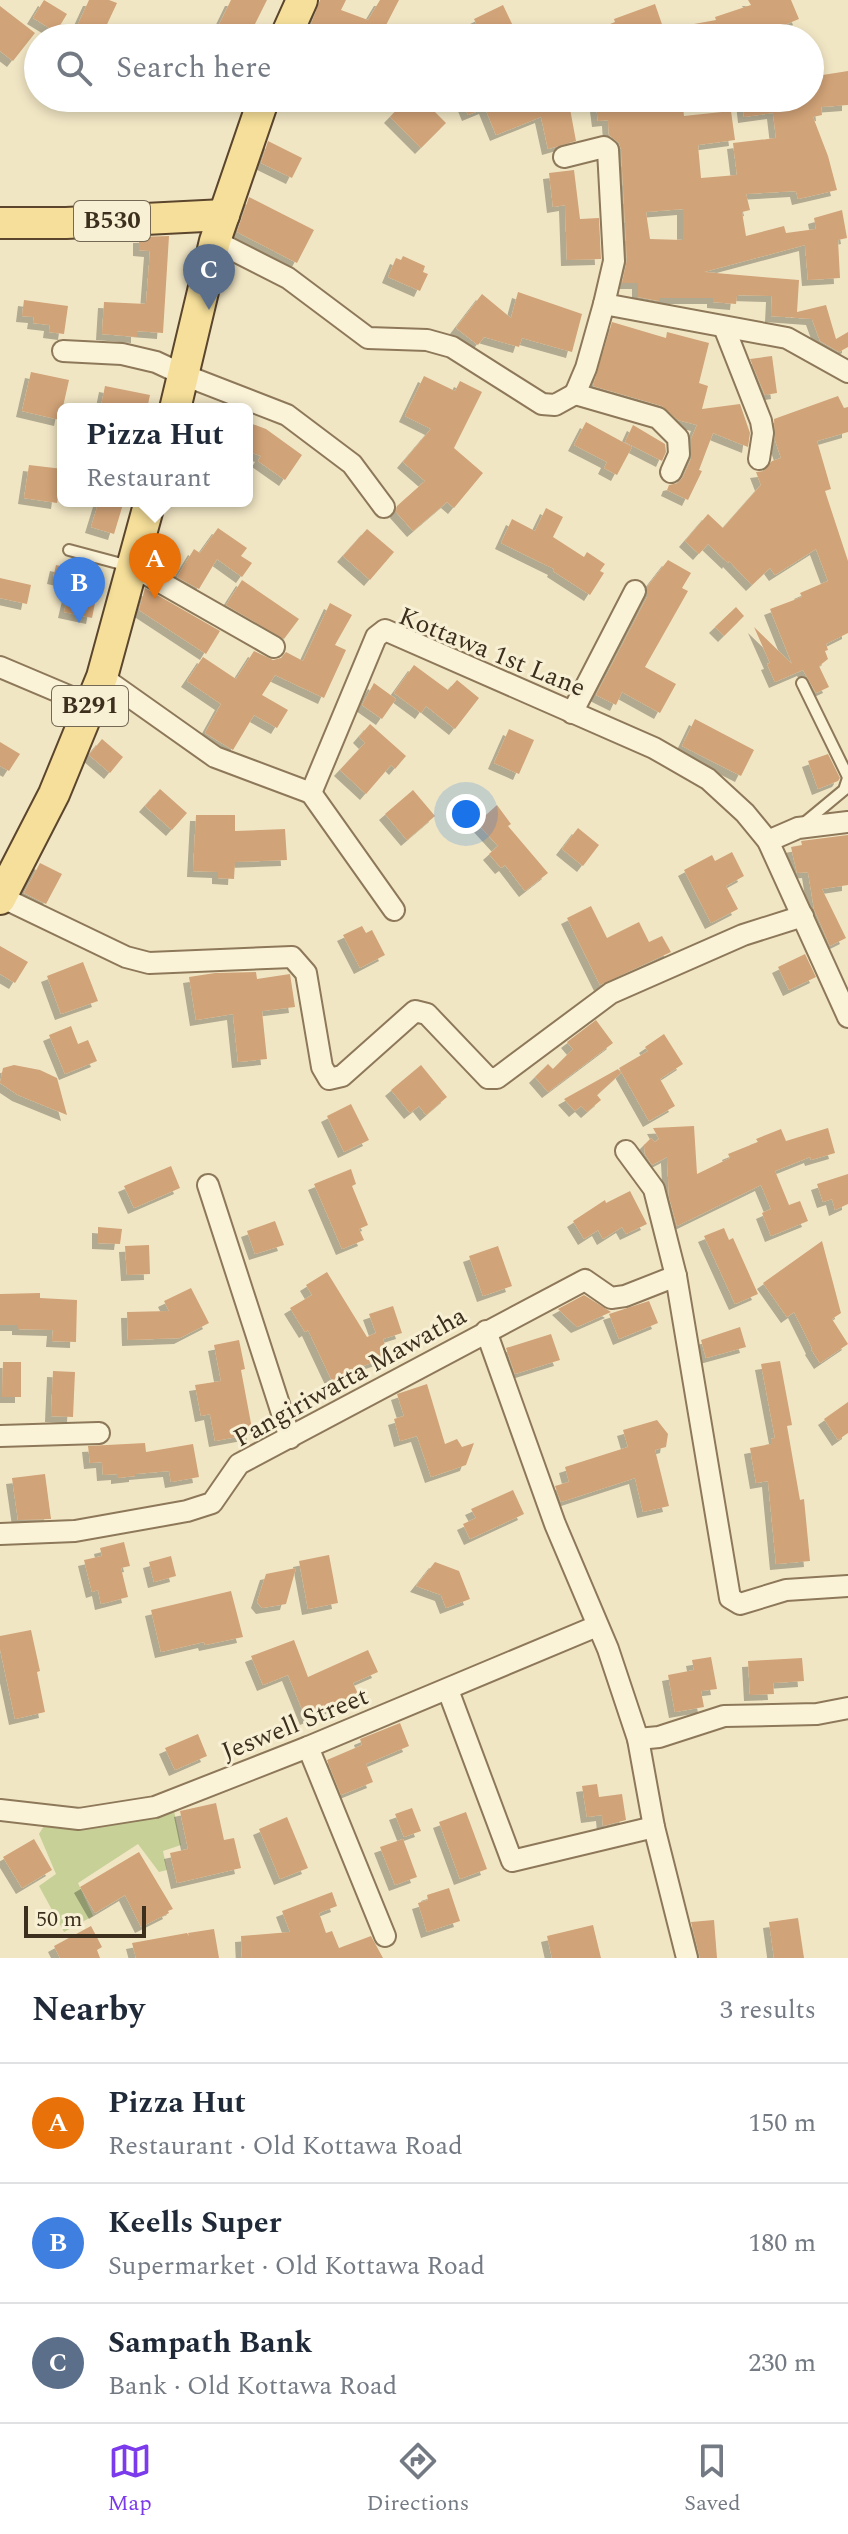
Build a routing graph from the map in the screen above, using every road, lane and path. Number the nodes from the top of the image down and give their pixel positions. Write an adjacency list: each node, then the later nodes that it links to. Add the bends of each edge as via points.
1 (302, 0): 2 (main road)
2 (291, 24)
3 (259, 112): 6 (main road)
4 (564, 157): 7 (street, via 608,150 614,261)
5 (0, 223): 6 (main road, B530)
6 (219, 228): 11 (main road); 12 (street, via 368,338 427,340 452,347 542,404 555,405)
7 (604, 304): 8 (street); 12 (street)
8 (724, 327): 10 (street, via 787,338); 14 (street, via 761,421)
9 (63, 351): 11 (street, via 122,354)
10 (848, 372)
11 (184, 375): 13 (main road); 17 (street, via 287,415 352,464)
12 (575, 394): 15 (street, via 658,418 678,438 679,454)
13 (177, 403)
14 (759, 459)
15 (671, 472)
16 (148, 507): 19 (main road, B291)
17 (384, 507)
18 (69, 550): 19 (lane)
19 (132, 566): 21 (street); 23 (main road, B291)
20 (635, 591): 26 (street)
21 (274, 647)
22 (0, 667): 25 (street)
23 (102, 677): 25 (main road, B291); 28 (street, via 215,757)
24 (802, 683): 27 (lane)
25 (90, 705): 32 (main road, B291, via 54,794)
26 (572, 713): 28 (street, Kottawa 1st Lane, via 385,630 376,637); 31 (street, Kottawa 1st Lane, via 654,748 708,779)
27 (848, 778): 30 (lane, via 844,790)
28 (311, 793): 33 (street)
29 (848, 822): 30 (street)
30 (798, 828): 31 (street)
31 (768, 841): 34 (street, Kottawa 1st Lane)
32 (0, 898): 34 (street, via 149,963 292,957 306,973 322,1067 329,1079 342,1076 415,1011 427,1014 488,1078 497,1078 611,993 743,935)
33 (394, 910)
34 (803, 916): 35 (street, Kottawa 1st Lane)
35 (848, 1017)
36 (626, 1151): 38 (street, via 654,1189)
37 (208, 1185): 42 (street)
38 (676, 1276): 39 (street, Pangiriwatta Mawatha, via 611,1298 585,1280); 44 (street, via 730,1598 740,1604 786,1590)
39 (486, 1331): 42 (street, Pangiriwatta Mawatha); 45 (street)
40 (99, 1433): 41 (street)
41 (0, 1436)
42 (290, 1438): 43 (street, Pangiriwatta Mawatha, via 239,1464 212,1503 75,1531)
43 (0, 1534)
44 (848, 1586)
45 (597, 1626): 46 (street, Jeswell Street); 48 (street)
46 (448, 1690): 49 (street, Jeswell Street); 51 (street, via 512,1861)
47 (848, 1708): 48 (street, via 724,1716)
48 (638, 1739): 51 (street)
49 (308, 1747): 50 (street, Jeswell Street, via 155,1807 79,1819); 52 (street)
50 (0, 1810)
51 (654, 1827): 53 (street)
52 (385, 1936)
53 (687, 1958)

